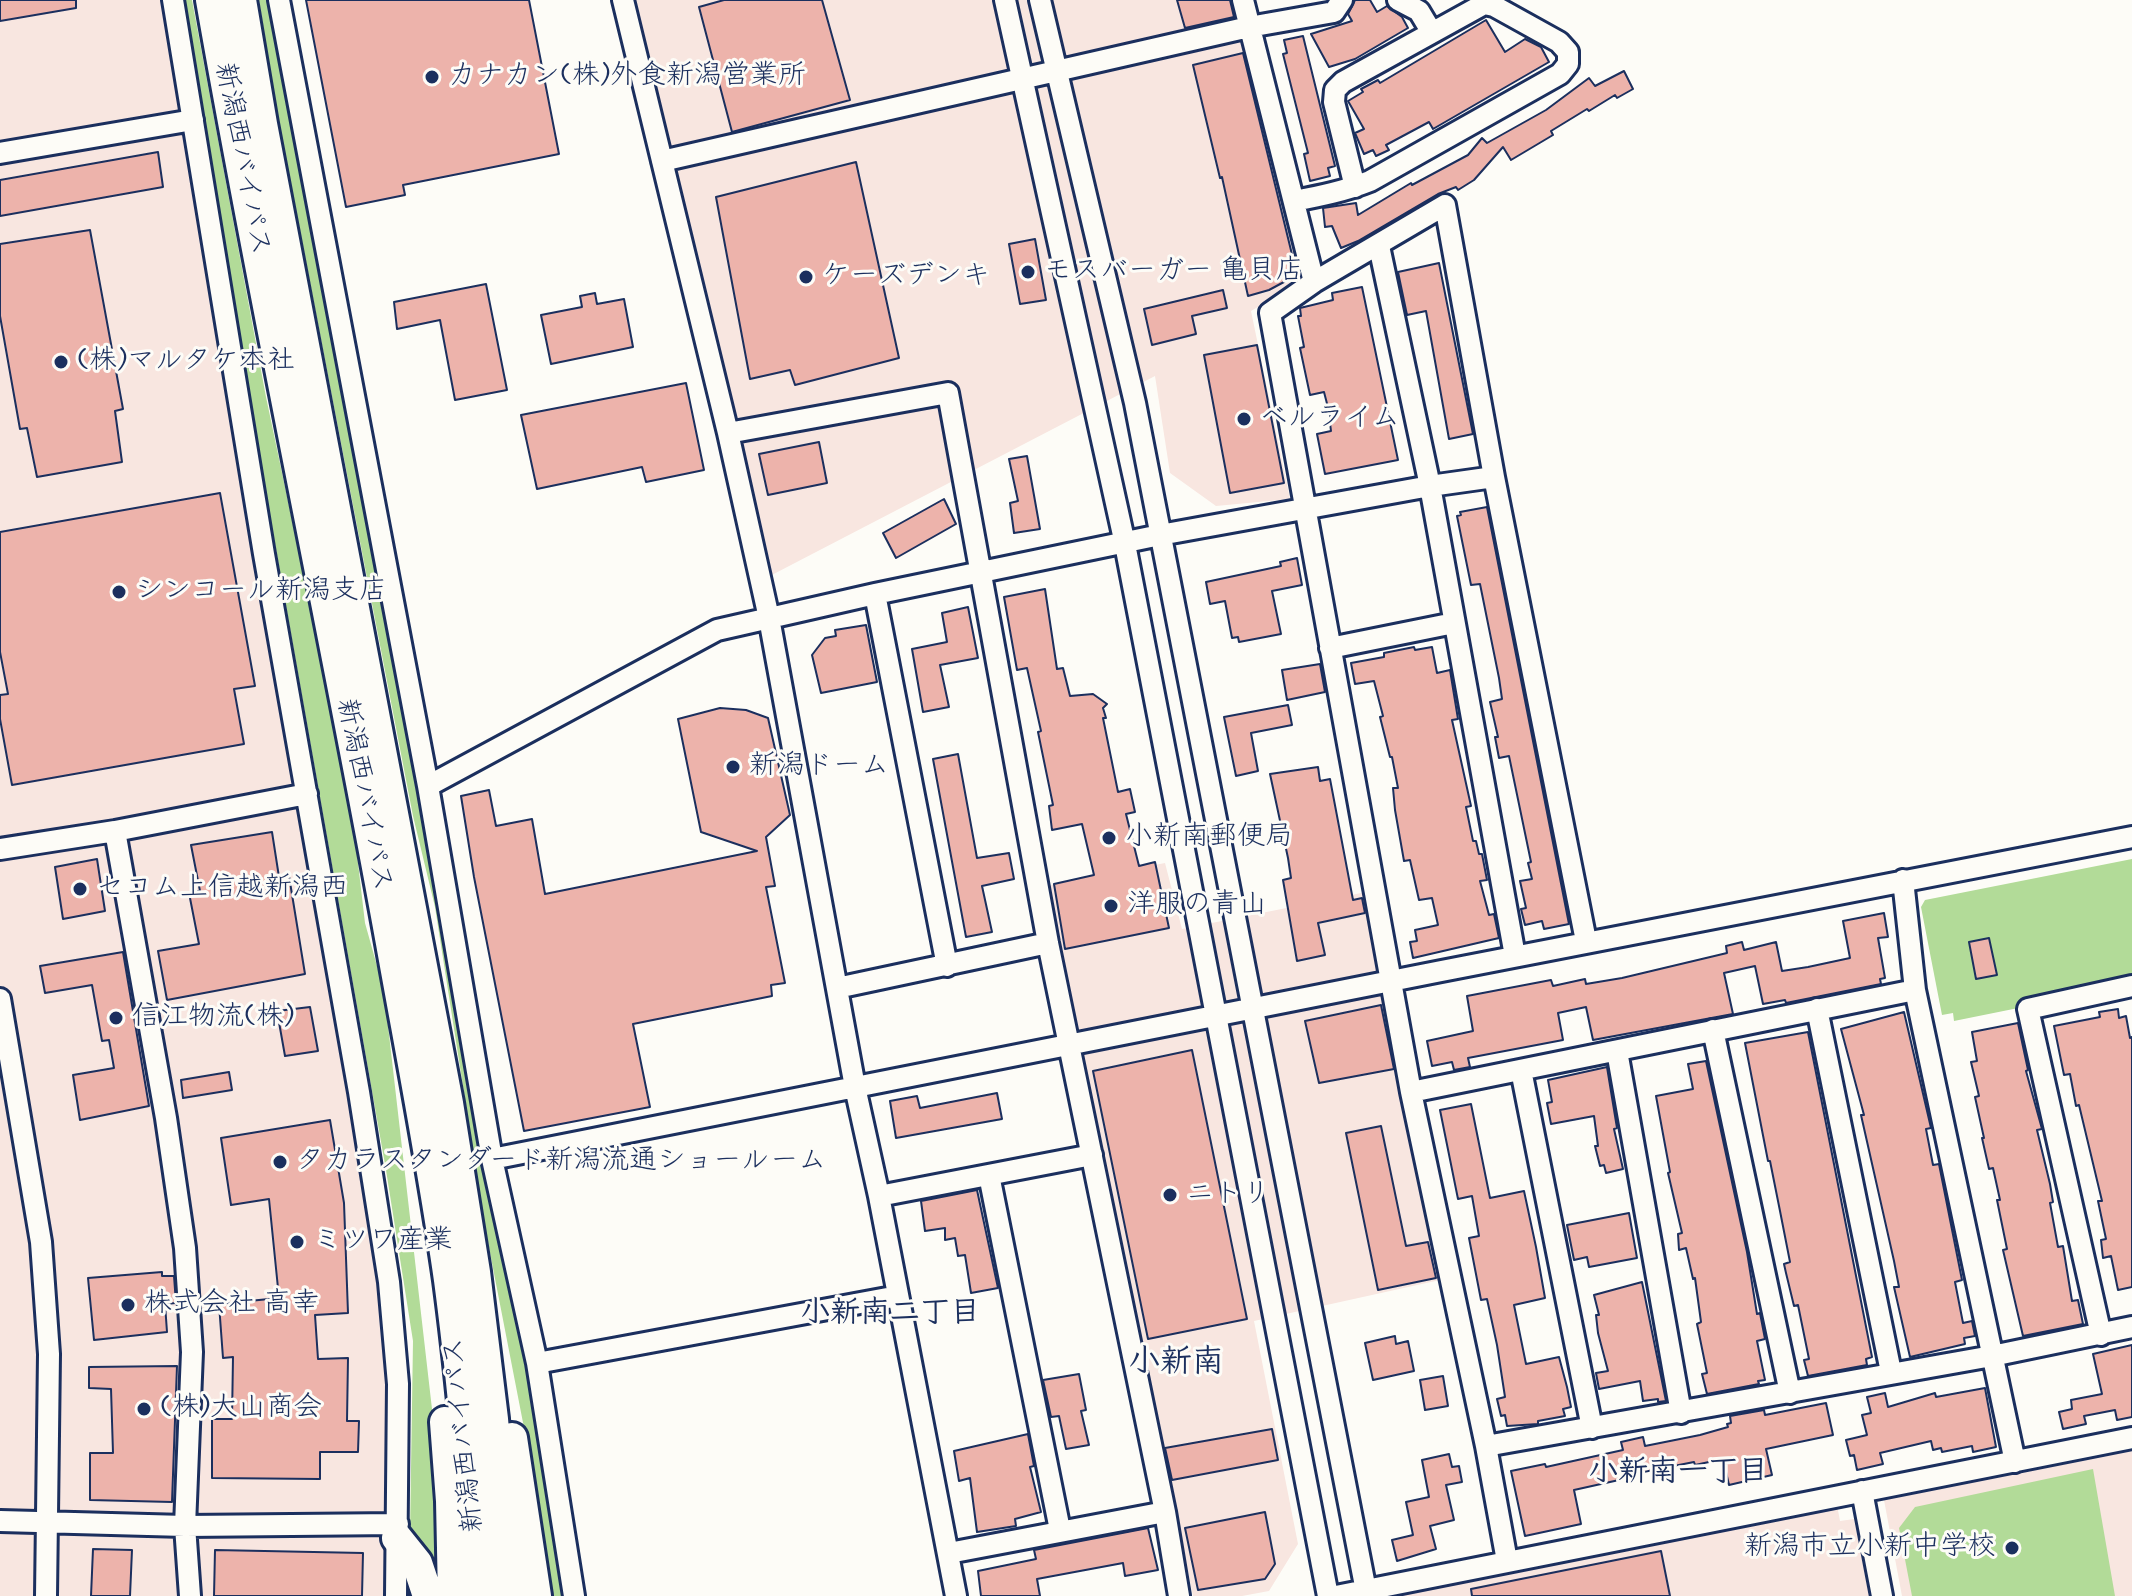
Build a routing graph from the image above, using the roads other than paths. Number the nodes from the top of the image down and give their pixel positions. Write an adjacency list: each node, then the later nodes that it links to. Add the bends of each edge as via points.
1 (173, 0): 15 (street)
2 (211, 0): 57 (highway, 新潟西バイパス)
3 (241, 0): 62 (highway, 新潟西バイパス, via 411,895)
4 (279, 0): 33 (street)
5 (623, 0): 17 (street)
6 (1005, 0): 14 (street)
7 (1040, 0): 13 (street)
8 (1243, 0): 11 (street)
9 (1342, 0): 11 (street, via 1334,12)
10 (1398, 0): 12 (street, via 1419,11)
11 (1249, 27): 13 (street); 19 (street)
12 (1431, 31): 18 (street, via 1335,90); 18 (street, via 1472,8 1494,6 1559,42 1568,52 1568,64 1560,74)
13 (1058, 71): 14 (street); 26 (street)
14 (1024, 78): 17 (street); 27 (street)
15 (193, 120): 16 (street); 34 (street)
16 (0, 153)
17 (662, 161): 22 (street)
18 (1355, 187): 19 (street)
19 (1294, 201): 21 (street)
20 (1379, 246): 21 (street); 23 (street, via 1445,205); 24 (street)
21 (1314, 282): 25 (street, via 1270,313)
22 (728, 433): 28 (street, via 948,393); 30 (street)
23 (1494, 477): 24 (street); 39 (street)
24 (1430, 486): 25 (street); 31 (street)
25 (1306, 508): 26 (street); 32 (street)
26 (1160, 535): 27 (street); 49 (street)
27 (1125, 544): 28 (street); 50 (street)
28 (982, 571): 29 (street); 40 (street)
29 (875, 594): 30 (street); 42 (street)
30 (769, 618): 33 (street, via 717,630); 45 (street)
31 (1454, 623): 32 (street); 41 (street)
32 (1330, 648): 43 (street)
33 (428, 786): 59 (street)
34 (307, 794): 35 (street); 81 (street, via 389,1282 398,1384)
35 (115, 831): 37 (street); 79 (street, via 185,1248 192,1352)
36 (2132, 837): 38 (street)
37 (0, 849)
38 (1903, 880): 39 (street); 46 (street)
39 (1586, 941): 41 (street)
40 (1048, 943): 42 (street); 52 (street)
41 (1515, 956): 43 (street)
42 (947, 966): 45 (street)
43 (1392, 980): 49 (street); 56 (street)
44 (2132, 986): 65 (street, via 2028,1009)
45 (837, 988): 55 (street)
46 (1915, 990): 48 (street); 66 (street)
47 (0, 999): 78 (street, via 41,1242 49,1354)
48 (1817, 1009): 51 (street); 68 (street)
49 (1253, 1010): 50 (street); 84 (street)
50 (1217, 1017): 52 (street); 96 (street)
51 (1713, 1030): 53 (street); 69 (street)
52 (1070, 1046): 55 (street); 58 (street)
53 (1617, 1051): 54 (street); 70 (street)
54 (1521, 1070): 56 (street); 71 (street)
55 (855, 1087): 59 (street); 61 (street)
56 (1411, 1092): 73 (street)
57 (421, 1109): 89 (highway, via 451,1501); 90 (highway, 新潟西バイパス, via 466,1422)
58 (1092, 1155): 60 (street); 76 (street)
59 (492, 1159): 67 (street)
60 (989, 1175): 61 (street); 80 (street)
61 (879, 1196): 63 (street)
62 (475, 1272): 91 (highway, 新潟西バイパス); 92 (highway, via 506,1403)
63 (898, 1296): 67 (street); 82 (street)
64 (2132, 1327): 65 (street)
65 (2101, 1335): 66 (street)
66 (1992, 1356): 68 (street); 74 (street)
67 (537, 1363): 93 (street)
68 (1891, 1372): 69 (street)
69 (1790, 1393): 70 (street)
70 (1681, 1413): 71 (street)
71 (1592, 1428): 73 (street)
72 (2132, 1438): 74 (street)
73 (1486, 1446): 83 (street)
74 (2015, 1462): 75 (street)
75 (1862, 1491): 83 (street); 98 (street)
76 (1165, 1512): 80 (street); 95 (street)
77 (0, 1521): 78 (street)
78 (47, 1523): 79 (street); 85 (street)
79 (185, 1526): 81 (street); 86 (street)
80 (1060, 1530): 82 (street)
81 (398, 1531): 87 (street); 88 (highway)
82 (949, 1553): 94 (street)
83 (1507, 1561): 84 (street)
84 (1366, 1592): 97 (street)
85 (46, 1596)
86 (190, 1596)
87 (396, 1596)
88 (428, 1596)
89 (453, 1596)
90 (480, 1596)
91 (508, 1596)
92 (536, 1596)
93 (574, 1596)
94 (956, 1596)
95 (1179, 1596)
96 (1328, 1596)
97 (1336, 1596)
98 (1882, 1596)

